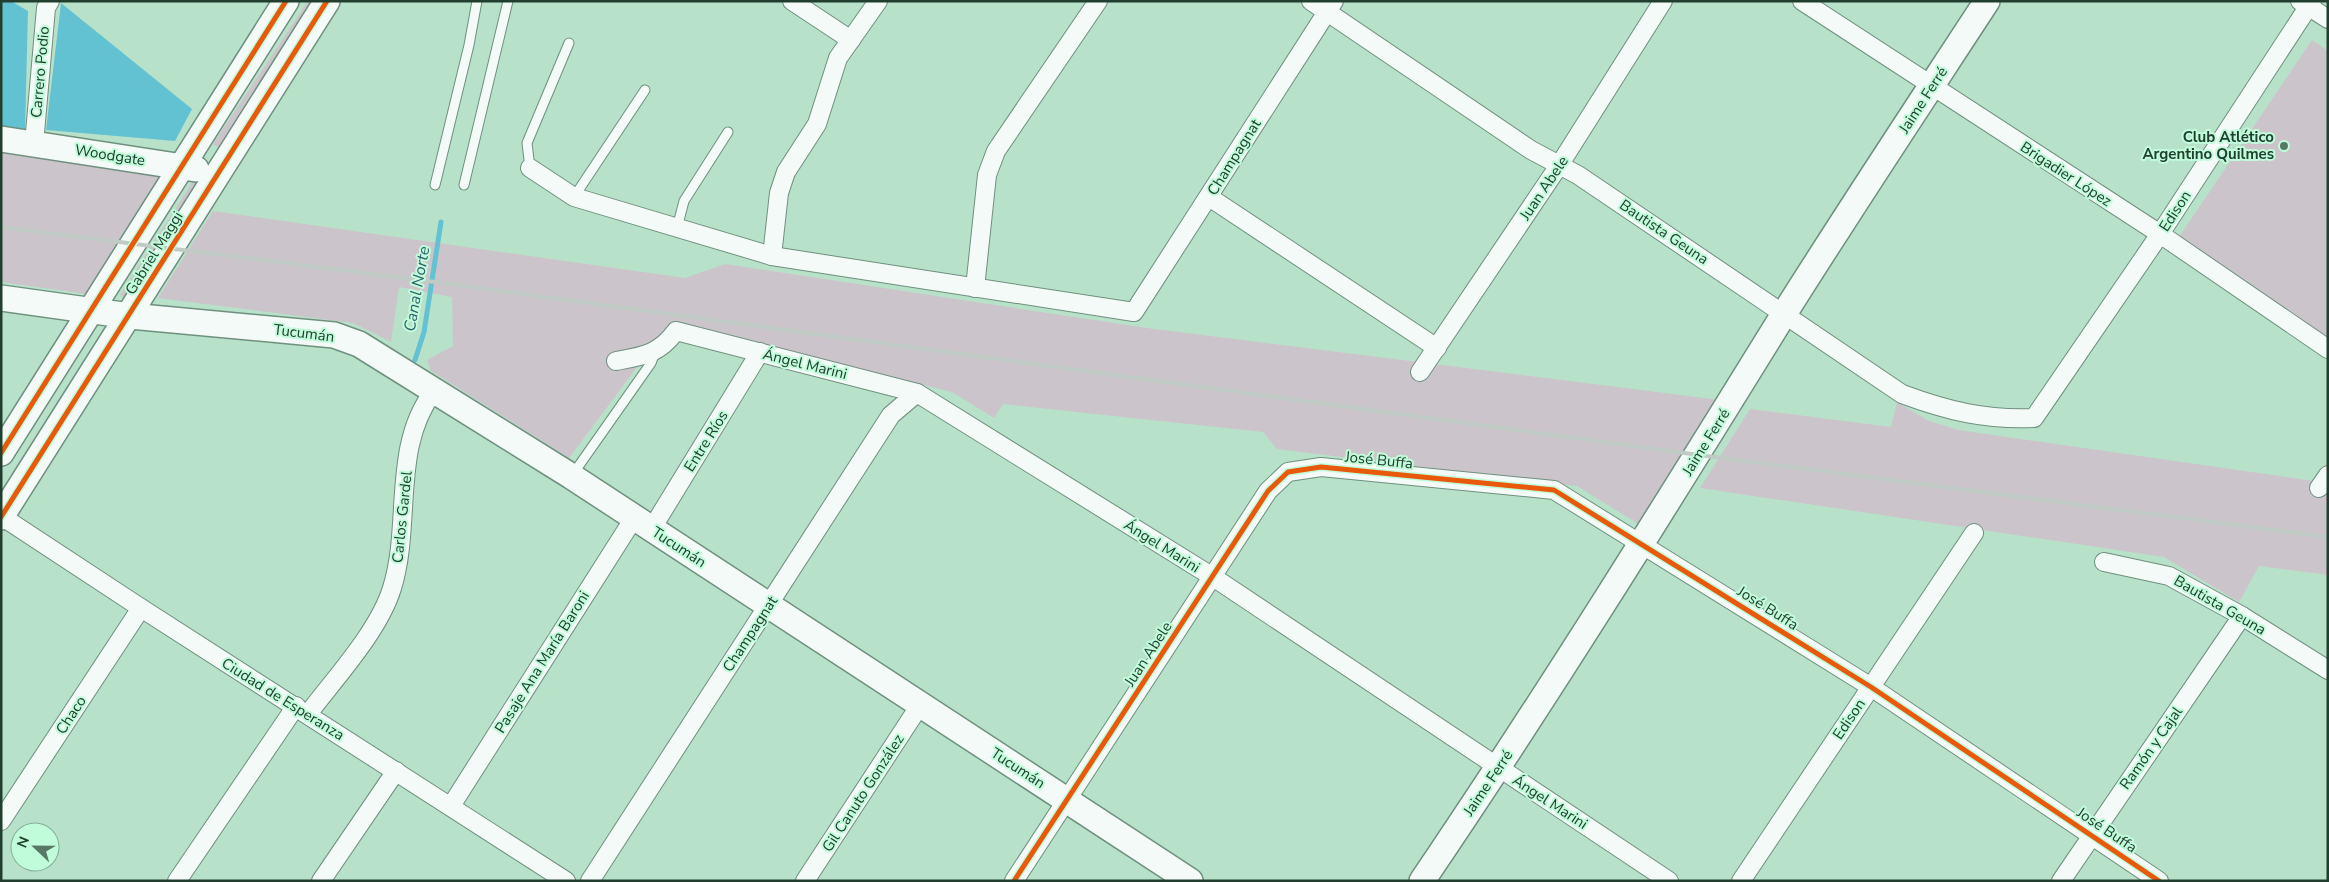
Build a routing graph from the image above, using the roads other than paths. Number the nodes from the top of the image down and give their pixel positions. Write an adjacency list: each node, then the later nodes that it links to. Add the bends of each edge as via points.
1 (286, 1): 24 (street, Gabriel Maggi)
2 (327, 1): 26 (street, Gabriel Maggi)
3 (477, 1): 27 (lane)
4 (508, 1): 28 (lane)
5 (792, 1): 16 (street)
6 (878, 1): 16 (street)
7 (1098, 1): 34 (street, via 996,151 987,176)
8 (1311, 1): 14 (street, Bautista Geuna)
9 (1663, 1): 23 (street, Juan Abele)
10 (1802, 1): 18 (street, Brigadier López)
11 (1987, 1): 18 (street, Jaime Ferré)
12 (44, 3): 22 (street, Carrero Podio)
13 (2307, 3): 15 (street); 32 (street, Edison)
14 (1330, 6): 23 (street, Bautista Geuna, via 1531,150); 30 (street, Champagnat)
15 (2328, 19)
16 (851, 40): 33 (street, via 838,58 818,124 786,172 779,193)
17 (569, 42): 25 (lane, via 527,143)
18 (1931, 87): 32 (street, Brigadier López); 37 (street, Jaime Ferré)
19 (646, 90): 29 (lane)
20 (728, 132): 31 (lane, via 684,201)
21 (1, 139): 22 (street, Woodgate)
22 (34, 144): 24 (street, Woodgate)
23 (1560, 164): 37 (street, Bautista Geuna); 39 (street, Juan Abele)
24 (182, 166): 26 (street, Woodgate); 36 (street, Gabriel Maggi)
25 (530, 168): 29 (street)
26 (218, 173): 38 (street, Gabriel Maggi)
27 (435, 184)
28 (464, 185)
29 (574, 197): 31 (street)
30 (1209, 197): 34 (street, Champagnat, via 1134,312); 39 (street)
31 (677, 228): 33 (street)
32 (2160, 234): 40 (street, Brigadier López); 47 (street, Edison)
33 (772, 256): 34 (street)
34 (975, 288)
35 (1, 298): 36 (street)
36 (92, 310): 38 (street); 48 (street, Gabriel Maggi)
37 (1785, 313): 47 (street, Bautista Geuna, via 1902,394 1966,414 2001,419); 54 (street, Jaime Ferré)
38 (130, 316): 45 (street, Tucumán, via 334,335 359,344); 51 (street, Gabriel Maggi)
39 (1437, 348): 44 (street, Juan Abele)
40 (2328, 349)
41 (656, 350): 42 (street, Ángel Marini, via 665,346 676,331); 43 (street, Ángel Marini, via 645,356); 50 (lane, via 651,363)
42 (760, 352): 46 (street, Ángel Marini); 52 (street, Entre Ríos)
43 (616, 361)
44 (1420, 372)
45 (434, 390): 50 (street, Tucumán); 63 (street, Carlos Gardel, via 421,407 410,438 400,552 392,588 380,617)
46 (917, 393): 56 (street, Ángel Marini); 57 (street, Champagnat, via 891,415)
47 (2034, 418)
48 (1, 453)
49 (1321, 467): 54 (street, José Buffa, via 1554,490); 56 (street, Juan Abele, via 1288,472 1268,491)
50 (571, 476): 52 (street, Tucumán)
51 (2, 516): 58 (street, Ciudad de Esperanza)
52 (643, 524): 57 (street, Tucumán); 67 (street, Pasaje Ana María Baroni)
53 (1974, 533): 61 (street, Edison)
54 (1643, 544): 61 (street, José Buffa); 64 (street, Jaime Ferré)
55 (2104, 562): 59 (street, Bautista Geuna, via 2169,576)
56 (1213, 577): 64 (street, Ángel Marini); 66 (street, Juan Abele)
57 (768, 606): 62 (street, Tucumán); 73 (street, Champagnat)
58 (141, 608): 63 (street, Ciudad de Esperanza); 68 (street, Chaco)
59 (2242, 616): 60 (street, Bautista Geuna); 69 (street, Ramón y Cajal)
60 (2328, 670)
61 (1871, 687): 69 (street, José Buffa); 79 (street, Edison)
62 (920, 705): 66 (street, Tucumán); 74 (street, Gil Canuto González)
63 (302, 710): 65 (street, Ciudad de Esperanza); 70 (street, Carlos Gardel)
64 (1499, 768): 77 (street, Jaime Ferré); 78 (street, Ángel Marini)
65 (396, 771): 67 (street, Ciudad de Esperanza); 71 (street)
66 (1068, 800): 75 (street, Juan Abele); 76 (street, Tucumán)
67 (451, 806): 72 (street, Ciudad de Esperanza)
68 (1, 821)
69 (2092, 835): 80 (street, Ramón y Cajal); 81 (street, José Buffa)
70 (176, 881)
71 (321, 881)
72 (566, 881)
73 (590, 881)
74 (805, 881)
75 (1014, 881)
76 (1190, 881)
77 (1422, 881)
78 (1670, 881)
79 (1741, 881)
80 (2061, 881)
81 (2159, 881)

